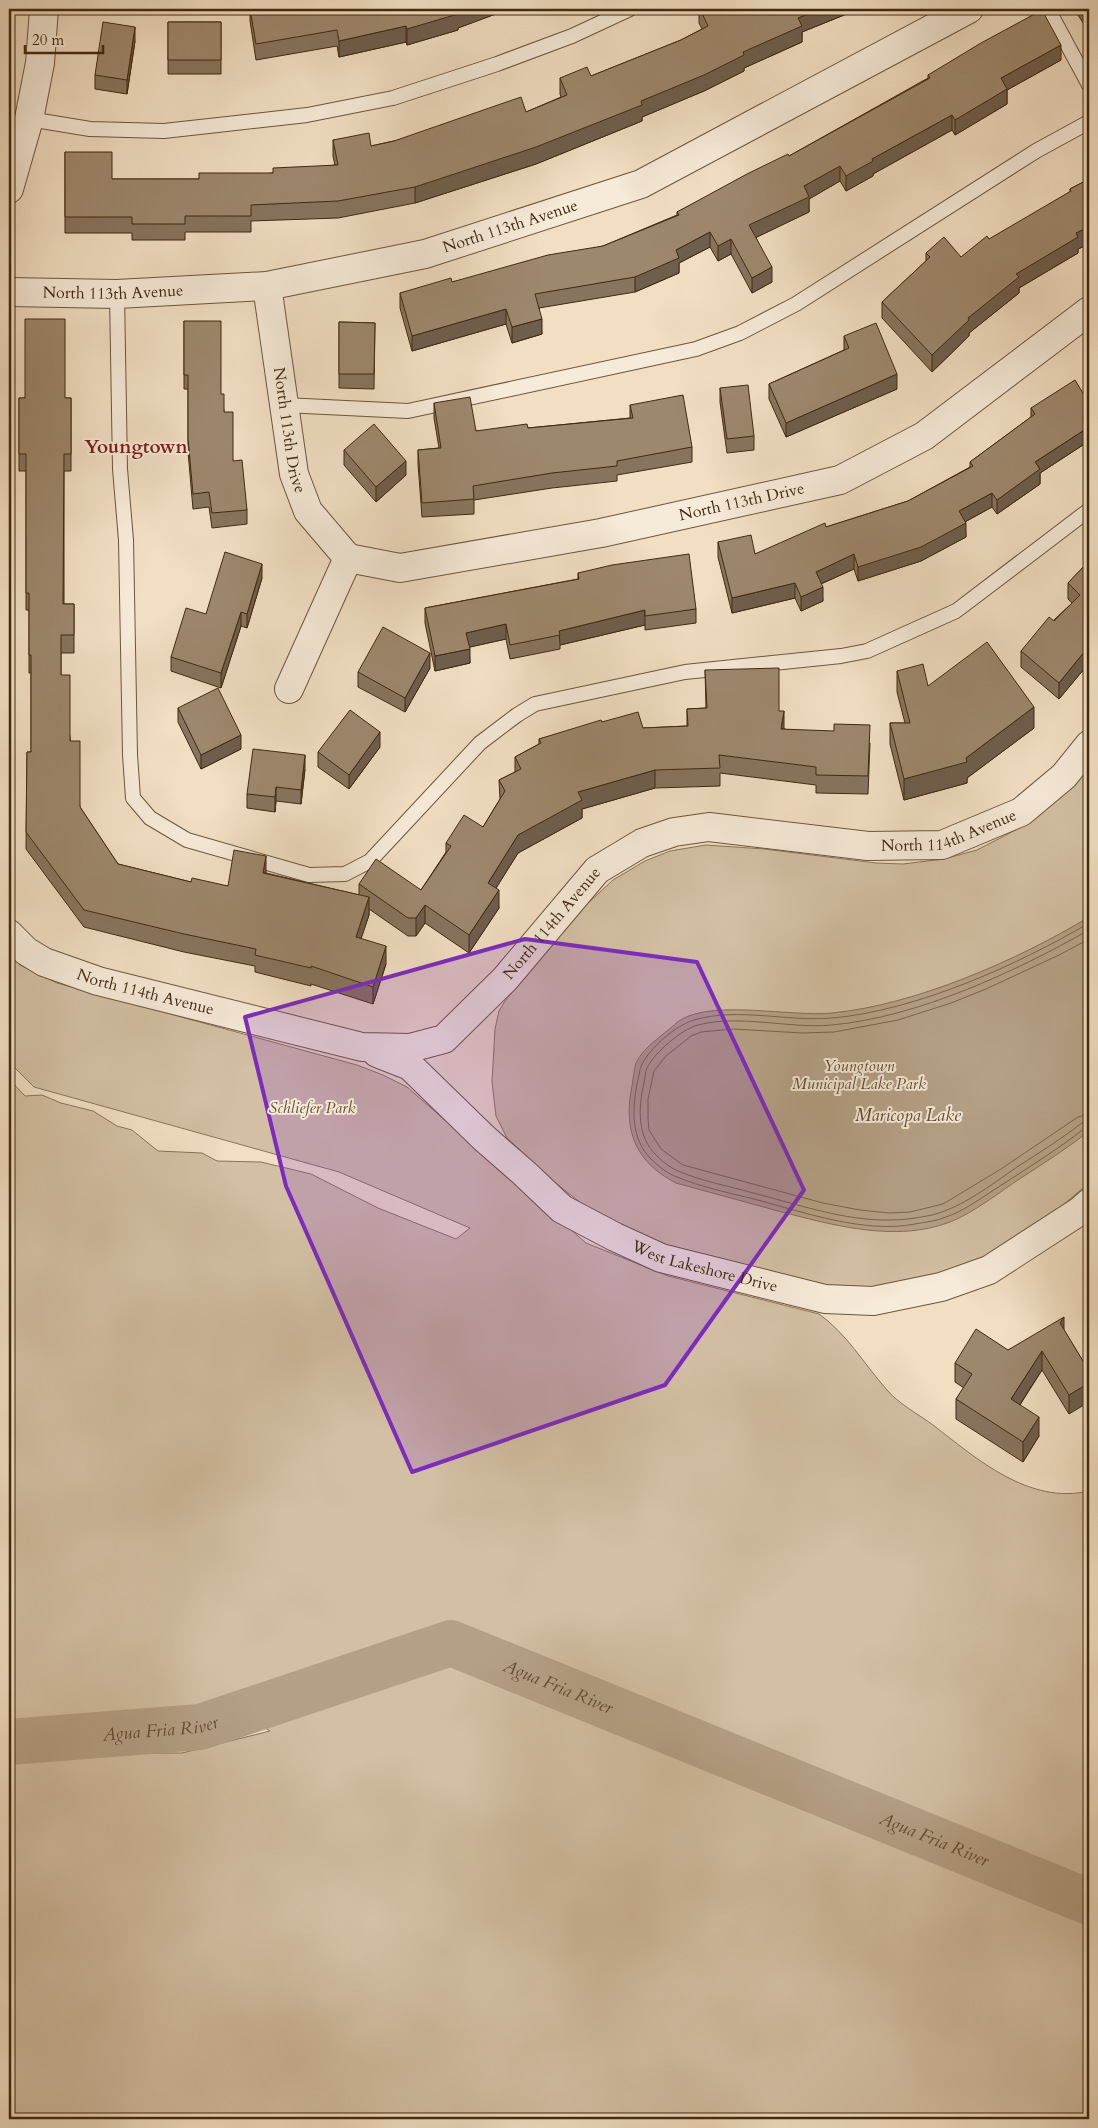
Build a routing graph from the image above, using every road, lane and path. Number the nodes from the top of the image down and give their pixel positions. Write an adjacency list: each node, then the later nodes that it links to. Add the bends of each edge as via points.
1 (44, 9): 6 (street, via 40,63)
2 (630, 9): 6 (lane, via 572,36 497,64 393,98 307,115 164,131 90,129)
3 (970, 9): 9 (street, North 113th Avenue, via 641,184 425,254)
4 (1048, 9): 5 (lane)
5 (1089, 85)
6 (29, 119): 8 (street)
7 (1089, 122): 13 (lane, via 1028,156 796,304 740,333 696,349 408,411)
8 (9, 189)
9 (267, 286): 11 (street, North 113th Avenue); 13 (street, North 113th Drive)
10 (9, 292): 11 (street, North 113th Avenue)
11 (116, 294): 14 (lane, via 133,798 150,818 187,840 309,875 345,874 370,861 480,743 535,704 685,672 868,651 956,612)
12 (1089, 311): 15 (street, North 113th Drive, via 924,436 840,480 601,533 400,568)
13 (284, 405): 15 (street, North 113th Drive, via 294,474 308,511)
14 (1089, 510)
15 (348, 558): 16 (street)
16 (289, 689)
17 (1089, 745): 19 (street, North 114th Avenue, via 1064,776 1021,812 942,845 868,846 709,827 674,832 642,843 598,870 506,979 444,1039 410,1048)
18 (12, 938): 19 (street, North 114th Avenue, via 44,962 98,981)
19 (362, 1046): 20 (street, West Lakeshore Drive, via 410,1066 562,1209 661,1258 825,1299 873,1301 942,1287 989,1270)
20 (1089, 1203)

